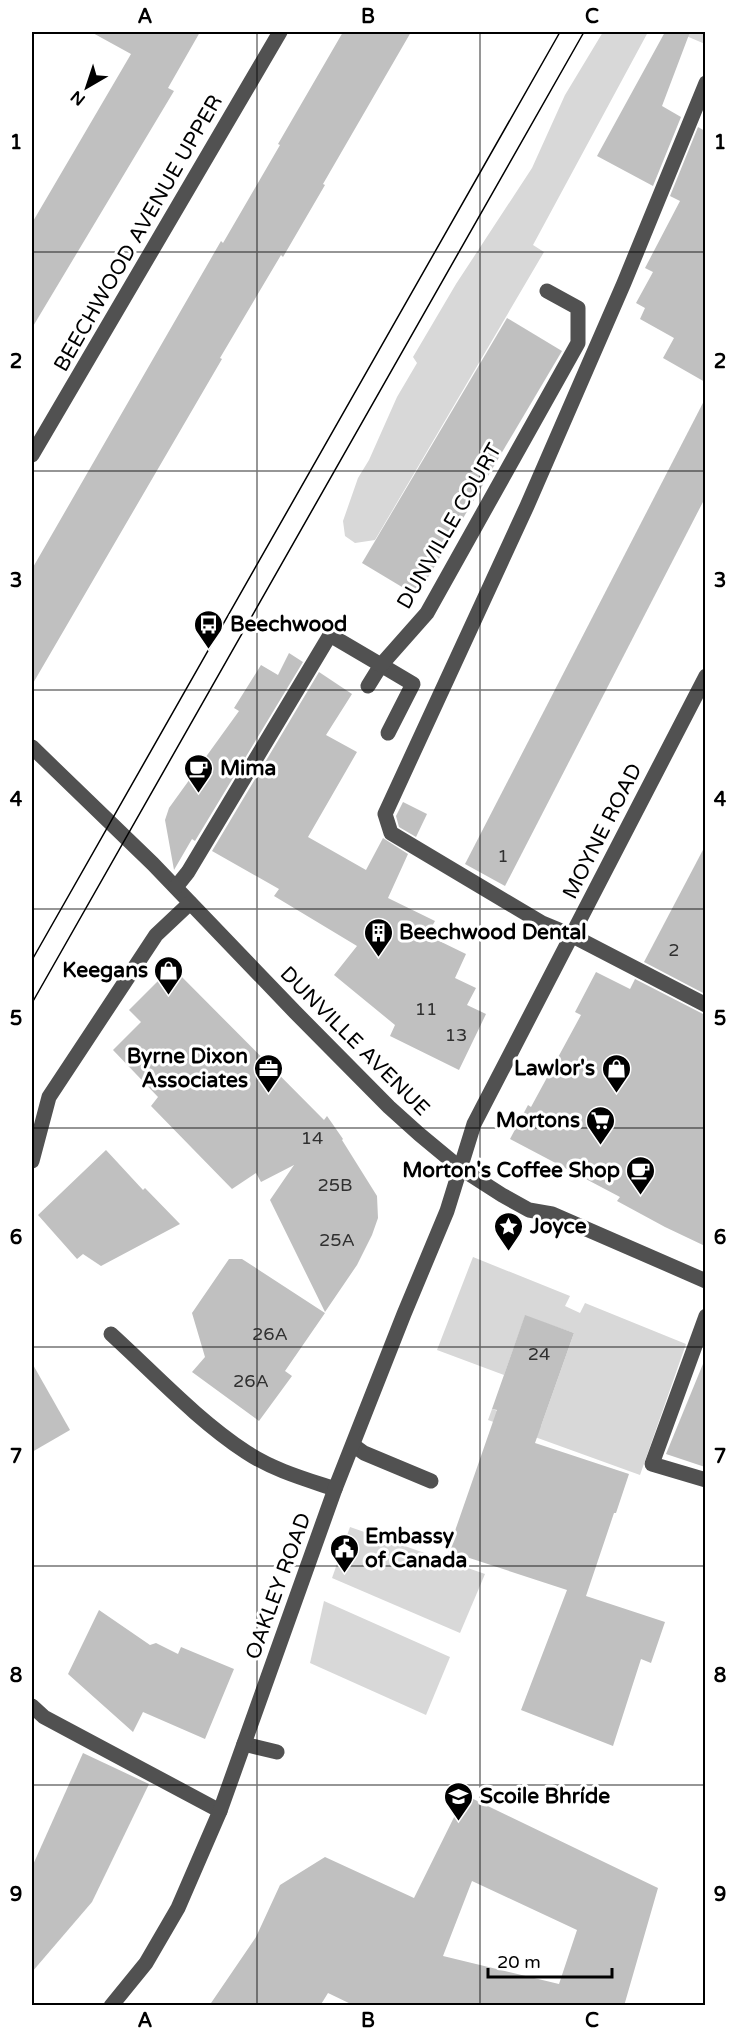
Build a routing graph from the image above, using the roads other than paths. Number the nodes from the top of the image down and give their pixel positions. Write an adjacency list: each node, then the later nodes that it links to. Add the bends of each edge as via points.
1 (280, 32): 4 (street, BEECHWOOD AVENUE UPPER)
2 (705, 83): 12 (street, via 536,485 385,814 391,833 542,923)
3 (547, 291): 5 (street, DUNVILLE COURT, via 578,308 578,343 427,613)
4 (32, 455)
5 (381, 665): 7 (street); 8 (street, via 412,684); 10 (street, via 330,636)
6 (705, 676): 12 (street, MOYNE ROAD)
7 (368, 686)
8 (388, 733)
9 (32, 747): 10 (street, DUNVILLE AVENUE)
10 (176, 887): 11 (street, DUNVILLE AVENUE)
11 (190, 903): 14 (street, via 156,934 49,1097); 15 (street, DUNVILLE AVENUE, via 389,1107)
12 (571, 935): 13 (street); 15 (street, MOYNE ROAD, via 474,1124)
13 (705, 1005)
14 (32, 1161)
15 (460, 1168): 16 (street, DUNVILLE AVENUE, via 529,1210 552,1214); 19 (street, OAKLEY ROAD, via 447,1211)
16 (705, 1281)
17 (705, 1316): 20 (street, via 652,1464)
18 (111, 1334): 22 (street, via 198,1416 248,1453 295,1476)
19 (352, 1445): 21 (street); 22 (street, OAKLEY ROAD)
20 (705, 1480)
21 (431, 1481)
22 (335, 1489): 24 (street, OAKLEY ROAD)
23 (32, 1706): 26 (street, via 44,1717)
24 (243, 1744): 25 (street); 26 (street, OAKLEY ROAD)
25 (277, 1752)
26 (220, 1810): 27 (street, OAKLEY ROAD, via 178,1908 146,1962)
27 (111, 2006)

